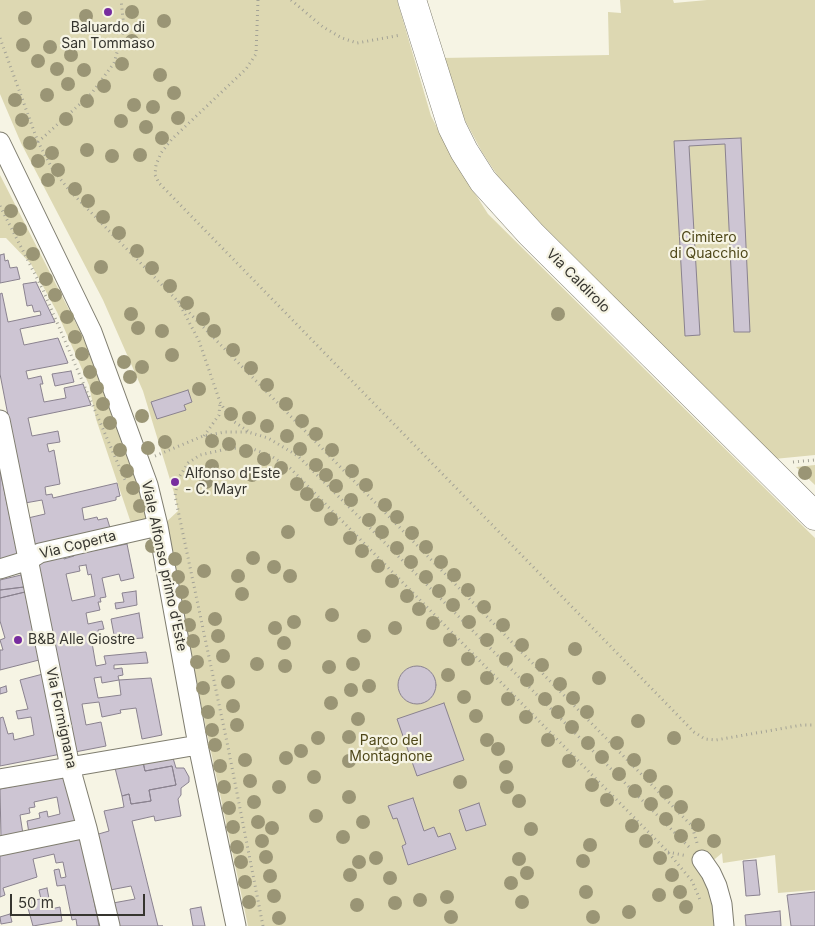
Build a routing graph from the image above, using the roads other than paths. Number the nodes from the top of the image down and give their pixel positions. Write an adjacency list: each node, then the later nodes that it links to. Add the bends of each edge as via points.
1 (412, 0): 4 (main road, Via Caldirolo, via 452,128 464,151 506,209)
2 (0, 142): 5 (street, Viale Alfonso primo d'Este, via 92,332 141,461)
3 (0, 420): 6 (street, Via Formignana)
4 (815, 516)
5 (158, 526): 6 (street, Via Coperta, via 40,553); 8 (street, Viale Alfonso primo d'Este)
6 (28, 560): 7 (street, Via Coperta); 9 (street, Via Formignana)
7 (0, 569)
8 (198, 745): 9 (street); 15 (street, Viale Alfonso primo d'Este)
9 (70, 767): 10 (street); 11 (street, Via Formignana)
10 (0, 779)
11 (88, 828): 12 (street); 14 (street, Via Formignana)
12 (0, 846)
13 (702, 860): 16 (street, via 717,886)
14 (110, 926)
15 (236, 926)
16 (724, 926)

